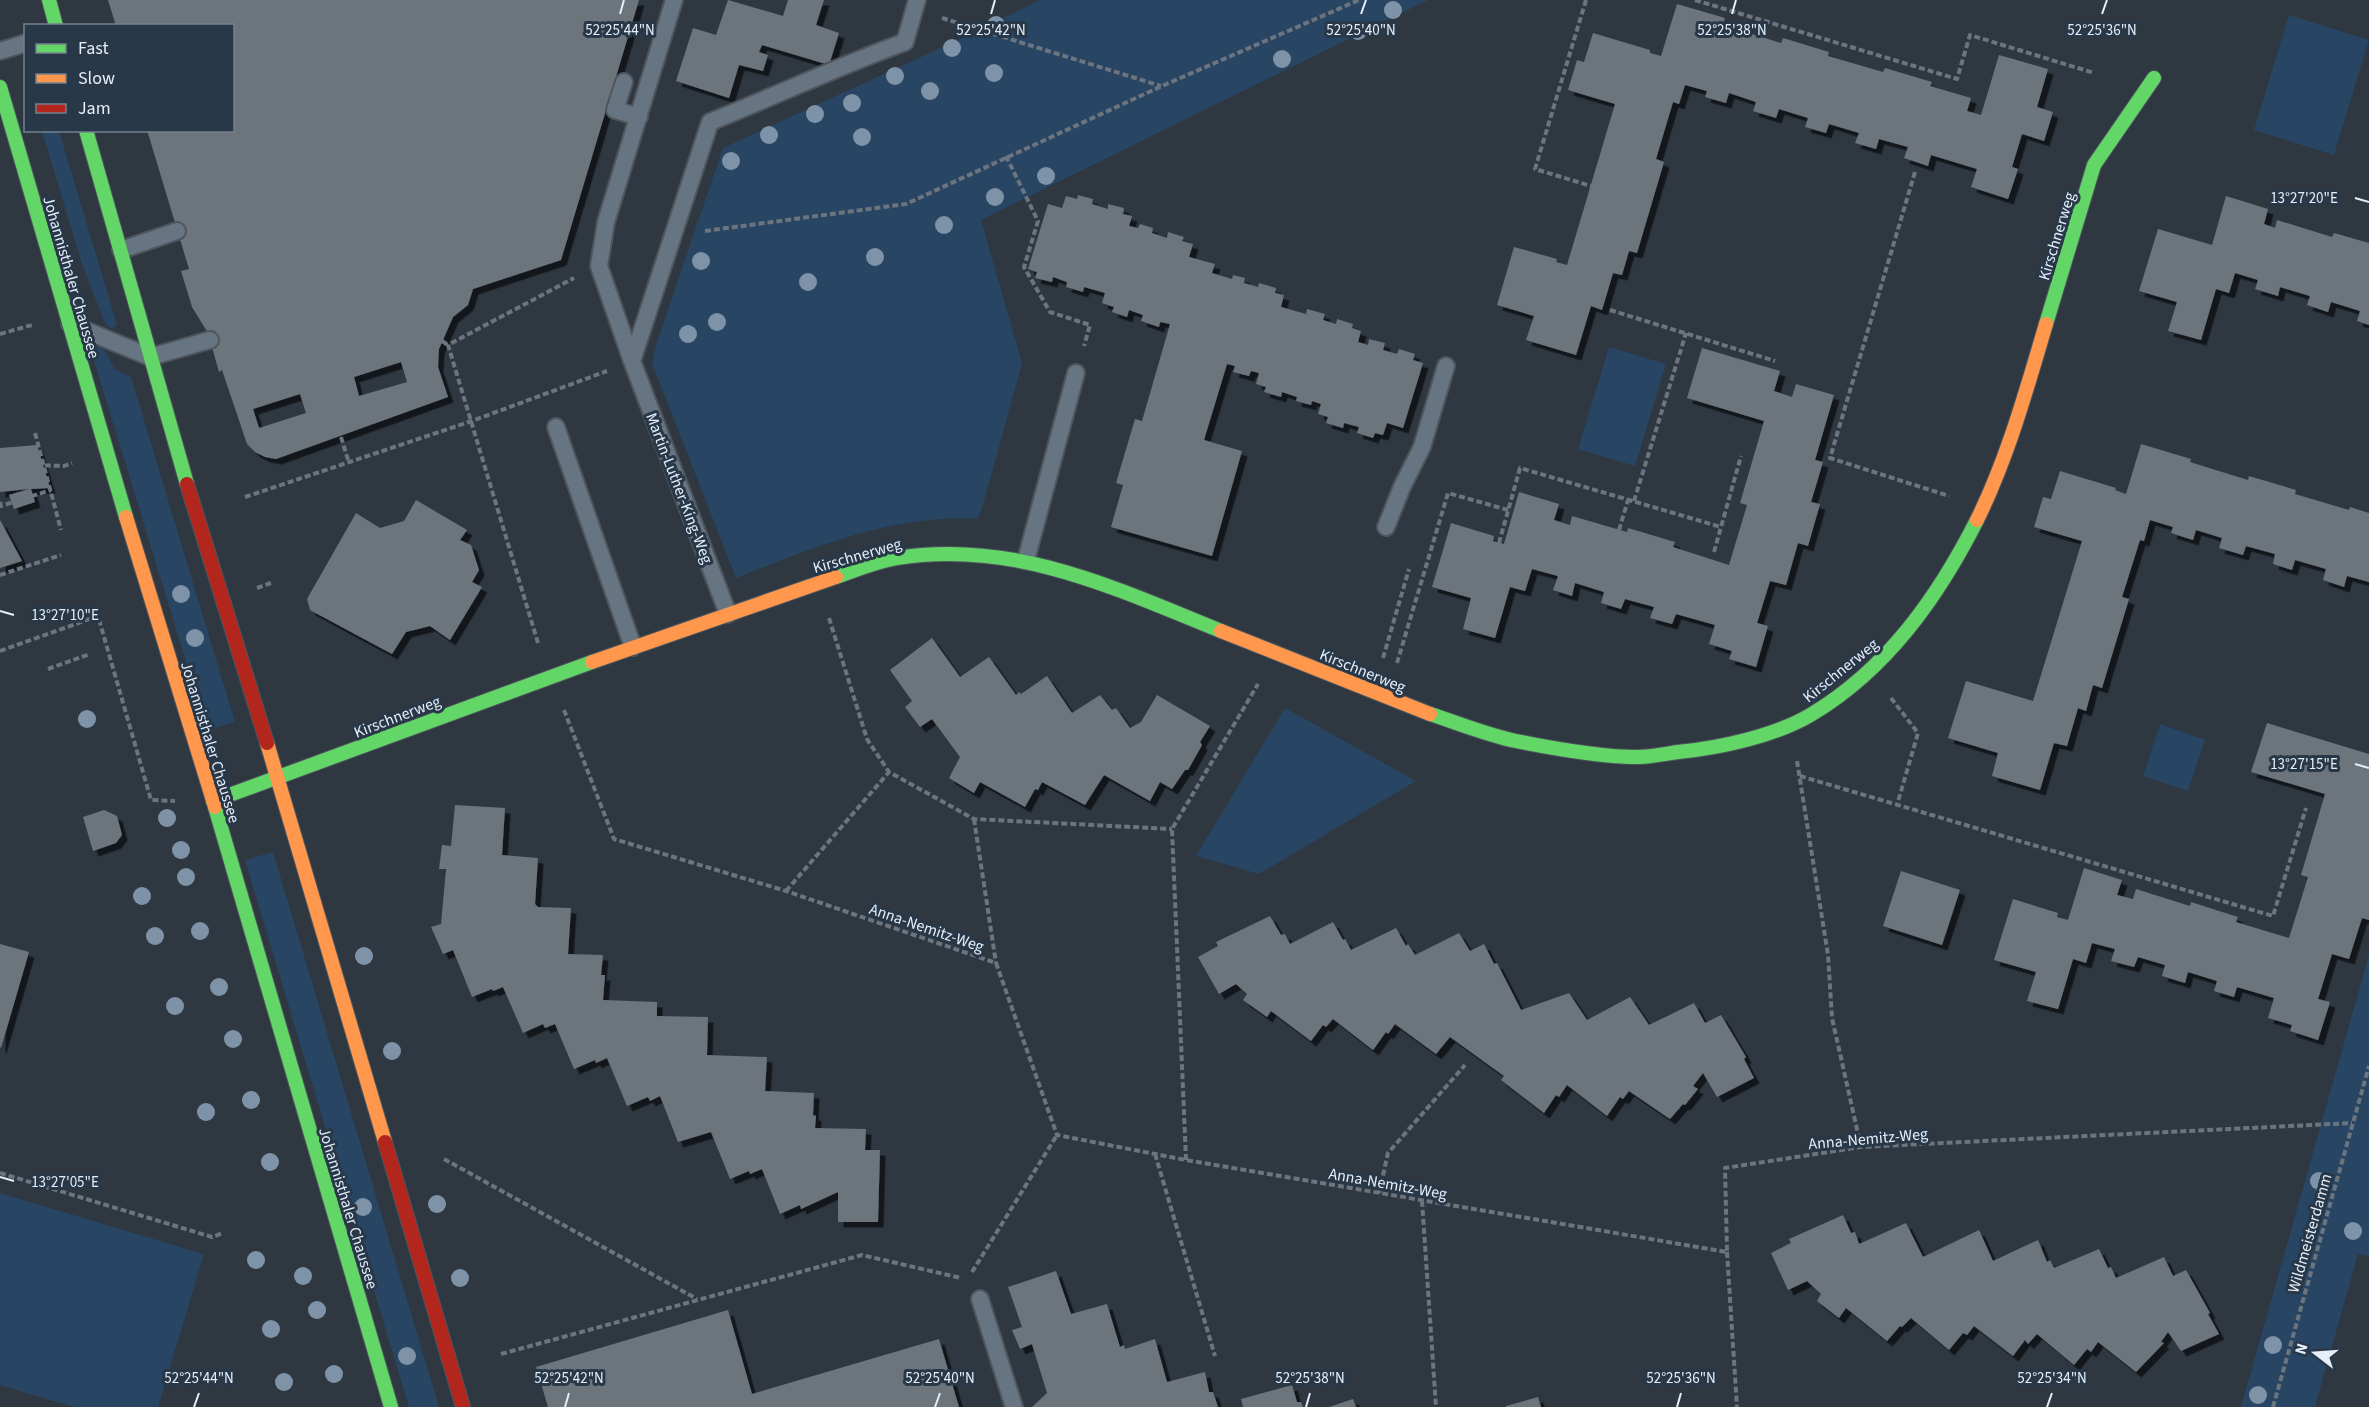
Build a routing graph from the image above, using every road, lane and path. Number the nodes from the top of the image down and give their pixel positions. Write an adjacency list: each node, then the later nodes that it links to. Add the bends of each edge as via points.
1 (49, 0): 7 (main road)
2 (674, 0): 15 (lane)
3 (1359, 0): 13 (path)
4 (1586, 0): 19 (path, via 1535,169)
5 (1695, 0): 10 (path, via 1957,79 1970,35)
6 (916, 5): 13 (path); 21 (lane, via 905,42 847,62 710,123)
7 (55, 24)
8 (24, 44): 9 (lane)
9 (0, 51)
10 (2094, 73)
11 (2154, 78): 61 (main road, Kirschnerweg, via 2094,165 2009,447 1964,546 1932,599 1896,645 1858,681 1803,719 1718,748 1637,757 1514,741 1426,713 1110,586)
12 (624, 82): 15 (lane, via 615,110)
13 (1162, 86): 17 (path)
14 (0, 87): 25 (main road, Johannisthaler Chaussee)
15 (639, 117): 23 (lane, via 606,222)
16 (87, 132): 22 (main road)
17 (1006, 156): 21 (path, via 906,204); 34 (path, via 1038,221 1024,267 1050,312 1090,325)
18 (1915, 172): 49 (path, via 1830,458)
19 (1591, 186)
20 (177, 231): 22 (lane)
21 (673, 237): 31 (lane)
22 (121, 250): 30 (main road)
23 (599, 266): 29 (path); 31 (lane, Martin-Luther-King-Weg)
24 (1610, 310): 26 (path)
25 (70, 324): 30 (lane); 83 (main road, Johannisthaler Chaussee)
26 (1686, 333): 32 (path); 51 (path)
27 (210, 340): 30 (lane)
28 (442, 341): 29 (path)
29 (448, 345): 39 (path)
30 (150, 357): 81 (main road)
31 (632, 361): 39 (path); 67 (lane, Martin-Luther-King-Weg)
32 (1775, 361)
33 (1446, 366): 54 (lane, via 1422,447)
34 (1076, 373): 61 (lane)
35 (356, 386): 36 (path)
36 (327, 396): 37 (path); 38 (path)
37 (302, 398)
38 (305, 409)
39 (472, 421): 45 (path); 70 (path)
40 (556, 427): 68 (lane)
41 (35, 433): 47 (path)
42 (341, 437): 45 (path)
43 (1741, 456): 55 (path)
44 (73, 463): 46 (path)
45 (349, 463): 48 (path)
46 (0, 469)
47 (51, 490): 52 (path, via 1,506); 56 (path)
48 (245, 497)
49 (1958, 499)
50 (1628, 500): 51 (path); 53 (path, via 1520,468); 57 (path)
51 (1634, 501): 55 (path)
52 (0, 502)
53 (1508, 510): 58 (path); 74 (path, via 1448,493)
54 (1386, 527)
55 (1721, 527): 59 (path)
56 (62, 530)
57 (1619, 530)
58 (1498, 543)
59 (1714, 552)
60 (61, 555): 63 (path)
61 (1026, 560): 65 (main road, Kirschnerweg, via 938,553 895,558)
62 (1409, 569): 72 (path)
63 (0, 574)
64 (271, 583): 66 (path)
65 (816, 583): 67 (main road, Kirschnerweg); 79 (path, via 867,739)
66 (255, 589)
67 (728, 614): 68 (main road, Kirschnerweg)
68 (633, 647): 81 (main road, Kirschnerweg)
69 (0, 651): 82 (path, via 98,616)
70 (542, 652)
71 (90, 654): 73 (path)
72 (1382, 663)
73 (48, 669)
74 (1395, 669)
75 (1263, 677): 87 (path)
76 (1887, 692): 84 (path, via 1918,733)
77 (563, 707): 88 (path, Anna-Nemitz-Weg, via 614,839)
78 (1795, 752): 80 (path)
79 (889, 772): 86 (path); 88 (path)
80 (1800, 776): 84 (path); 94 (path, via 1828,955 1832,1018)
81 (278, 778): 83 (main road, Kirschnerweg); 108 (main road)
82 (151, 800)
83 (213, 801): 107 (main road, Johannisthaler Chaussee)
84 (1897, 805): 85 (path, via 2273,916)
85 (2306, 808)
86 (974, 819): 87 (path); 89 (path)
87 (1172, 829): 97 (path)
88 (786, 891): 89 (path, Anna-Nemitz-Weg)
89 (996, 963): 93 (path, Anna-Nemitz-Weg)
90 (1465, 1065): 99 (path, via 1388,1153)
91 (2369, 1066): 92 (path, Wildmeisterdamm)
92 (2352, 1123): 94 (path, Anna-Nemitz-Weg); 112 (path, Wildmeisterdamm)
93 (1057, 1134): 95 (path, Anna-Nemitz-Weg); 104 (path, via 968,1279 862,1255)
94 (1861, 1147): 102 (path, Anna-Nemitz-Weg, via 1725,1168)
95 (1155, 1154): 97 (path, Anna-Nemitz-Weg); 106 (path)
96 (444, 1159): 104 (path)
97 (1186, 1160): 99 (path, Anna-Nemitz-Weg)
98 (0, 1173): 101 (path, via 212,1237)
99 (1379, 1193): 100 (path, Anna-Nemitz-Weg)
100 (1422, 1201): 102 (path, Anna-Nemitz-Weg); 110 (path)
101 (223, 1233)
102 (1727, 1252): 111 (path)
103 (980, 1299): 109 (lane)
104 (698, 1300): 105 (path)
105 (501, 1354)
106 (1215, 1356)
107 (391, 1407)
108 (463, 1407)
109 (1014, 1407)
110 (1436, 1407)
111 (1737, 1407)
112 (2273, 1407)

